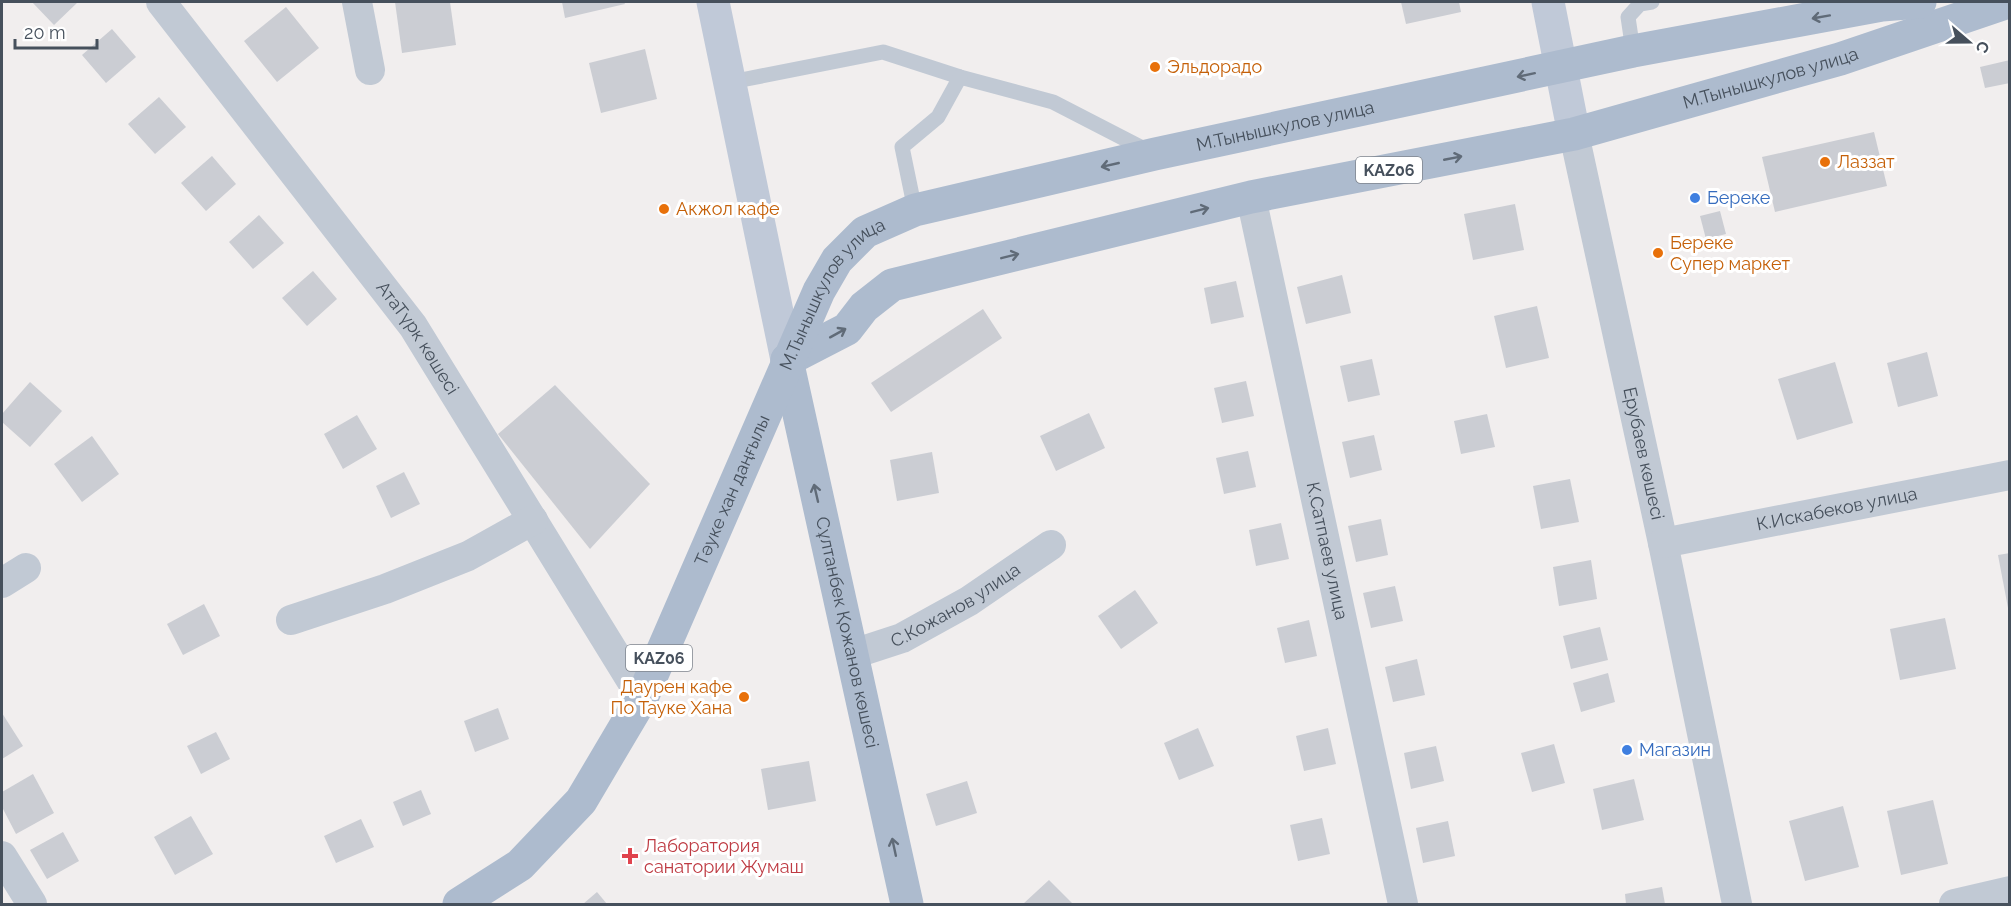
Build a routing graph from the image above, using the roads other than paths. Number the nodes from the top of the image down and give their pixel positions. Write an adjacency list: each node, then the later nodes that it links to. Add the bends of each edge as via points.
1 (160, 2): 20 (street, АтаТүрк көшесі, via 413,326)
2 (357, 2): 11 (street)
3 (713, 2): 13 (street)
4 (1548, 2): 10 (street, Ерубаев көшесі)
5 (1652, 2): 9 (lane, via 1640,4 1628,17)
6 (1920, 2): 8 (main road, М.Тынышкулов улица / KАZ06)
7 (2008, 2): 14 (main road, М.Тынышкулов улица / KАZ06, via 1840,58)
8 (1881, 3): 9 (main road, М.Тынышкулов улица / KАZ06, one-way to 9)
9 (1633, 51): 10 (main road, М.Тынышкулов улица / KАZ06)
10 (1562, 68): 14 (street, Ерубаев көшесі); 15 (main road, М.Тынышкулов улица / KАZ06, one-way to 15)
11 (370, 70)
12 (960, 77): 13 (lane, via 883,51); 15 (lane, via 1053,102); 17 (lane, via 938,117 902,147)
13 (731, 82): 18 (street)
14 (1574, 134): 16 (main road, М.Тынышкулов улица / KАZ06, one-way to 14); 21 (street, Ерубаев көшесі)
15 (1155, 154): 17 (main road, М.Тынышкулов улица / KАZ06, one-way to 17)
16 (1251, 197): 18 (main road, М.Тынышкулов улица / KАZ06, one-way to 16, via 847,329 864,307 892,285); 31 (street, К.Сатпаев улица)
17 (915, 210): 18 (main road, М.Тынышкулов улица / KАZ06, via 865,232 837,260)
18 (787, 360): 24 (main road, Сұлтанбек Қожанов көшесі, one-way to 18); 25 (main road, Тәуке хан даңғылы / KАZ06)
19 (2010, 475): 21 (street, К.Искабеков улица)
20 (533, 520): 23 (street, via 468,556); 25 (street, АтаТүрк көшесі)
21 (1663, 543): 32 (street, Ерубаев көшесі)
22 (1051, 545): 24 (street, С.Кожанов улица, via 969,601 912,633)
23 (291, 620)
24 (853, 654): 30 (main road, Сұлтанбек Қожанов көшесі, one-way to 24)
25 (642, 698): 29 (main road, Тәуке хан даңғылы / KАZ06, via 581,801 520,865)
26 (2, 856): 28 (street)
27 (2010, 891): 33 (street)
28 (32, 904)
29 (459, 904)
30 (907, 904)
31 (1403, 904)
32 (1737, 904)
33 (1954, 904)

